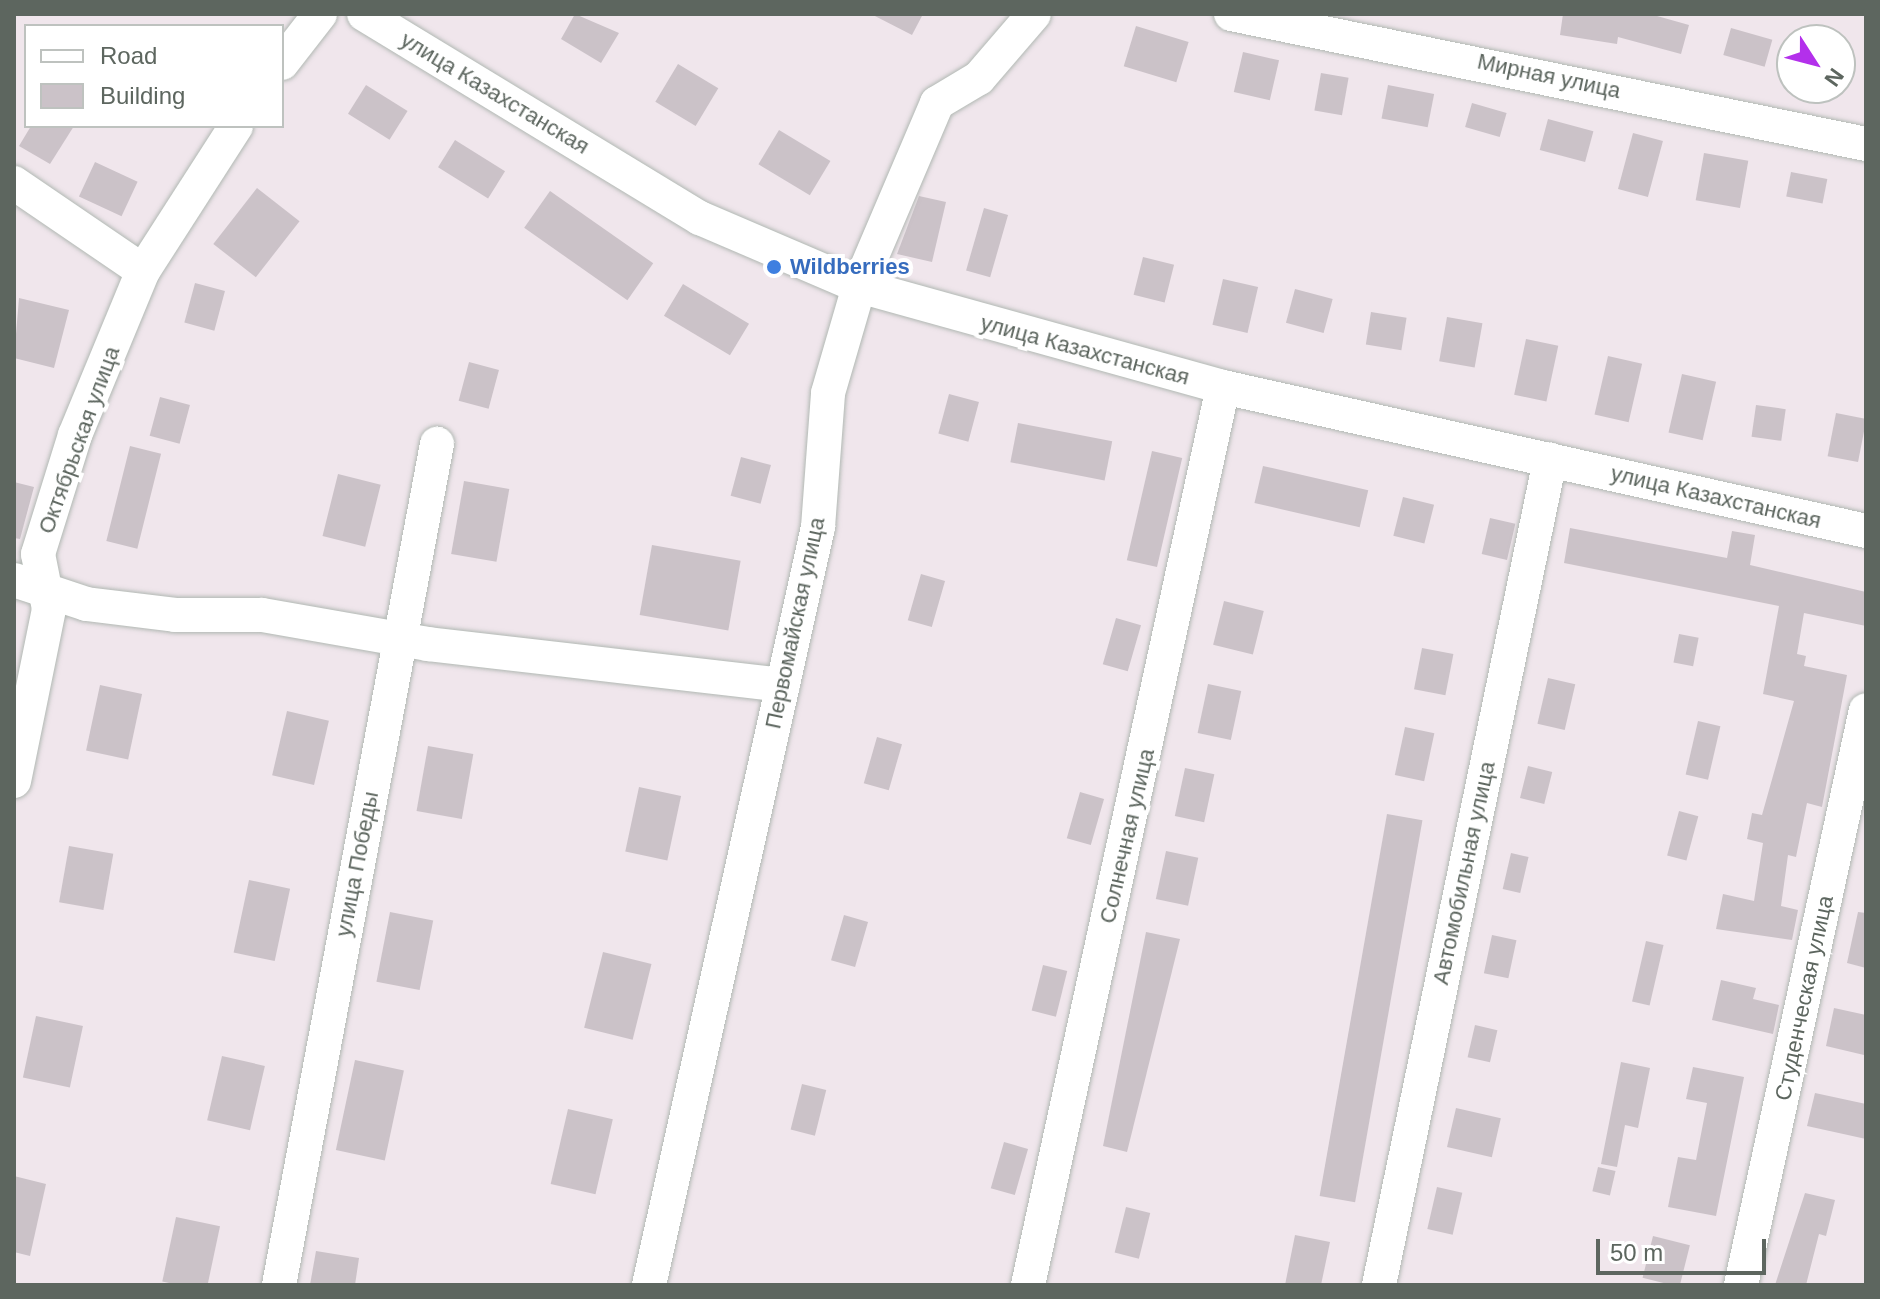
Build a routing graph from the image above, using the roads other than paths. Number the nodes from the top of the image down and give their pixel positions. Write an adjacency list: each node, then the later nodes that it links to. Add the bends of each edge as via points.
1 (320, 14): 5 (street)
2 (364, 14): 10 (street, улица Казахстанская, via 700,218)
3 (1034, 14): 10 (street, Первомайская улица, via 979,78 937,103)
4 (1231, 14): 7 (street, Мирная улица)
5 (284, 60)
6 (235, 128): 9 (street, Октябрьская улица)
7 (1866, 144)
8 (14, 183): 9 (street)
9 (143, 271): 15 (street, Октябрьская улица, via 75,435)
10 (859, 286): 11 (street, улица Казахстанская); 17 (street, Первомайская улица, via 828,393 818,527)
11 (1223, 387): 13 (street, улица Казахстанская); 22 (street, Солнечная улица)
12 (437, 444): 16 (street, улица Победы)
13 (1550, 460): 14 (street, улица Казахстанская); 23 (street, Автомобильная улица)
14 (1866, 531)
15 (30, 586): 16 (street, via 86,604 175,615 262,615); 19 (street, Октябрьская улица, via 49,609)
16 (402, 640): 17 (street); 20 (street, улица Победы)
17 (783, 685): 21 (street, Первомайская улица)
18 (1866, 710): 24 (street, Студенческая улица)
19 (14, 781)
20 (279, 1285)
21 (649, 1285)
22 (1028, 1285)
23 (1379, 1285)
24 (1741, 1285)

